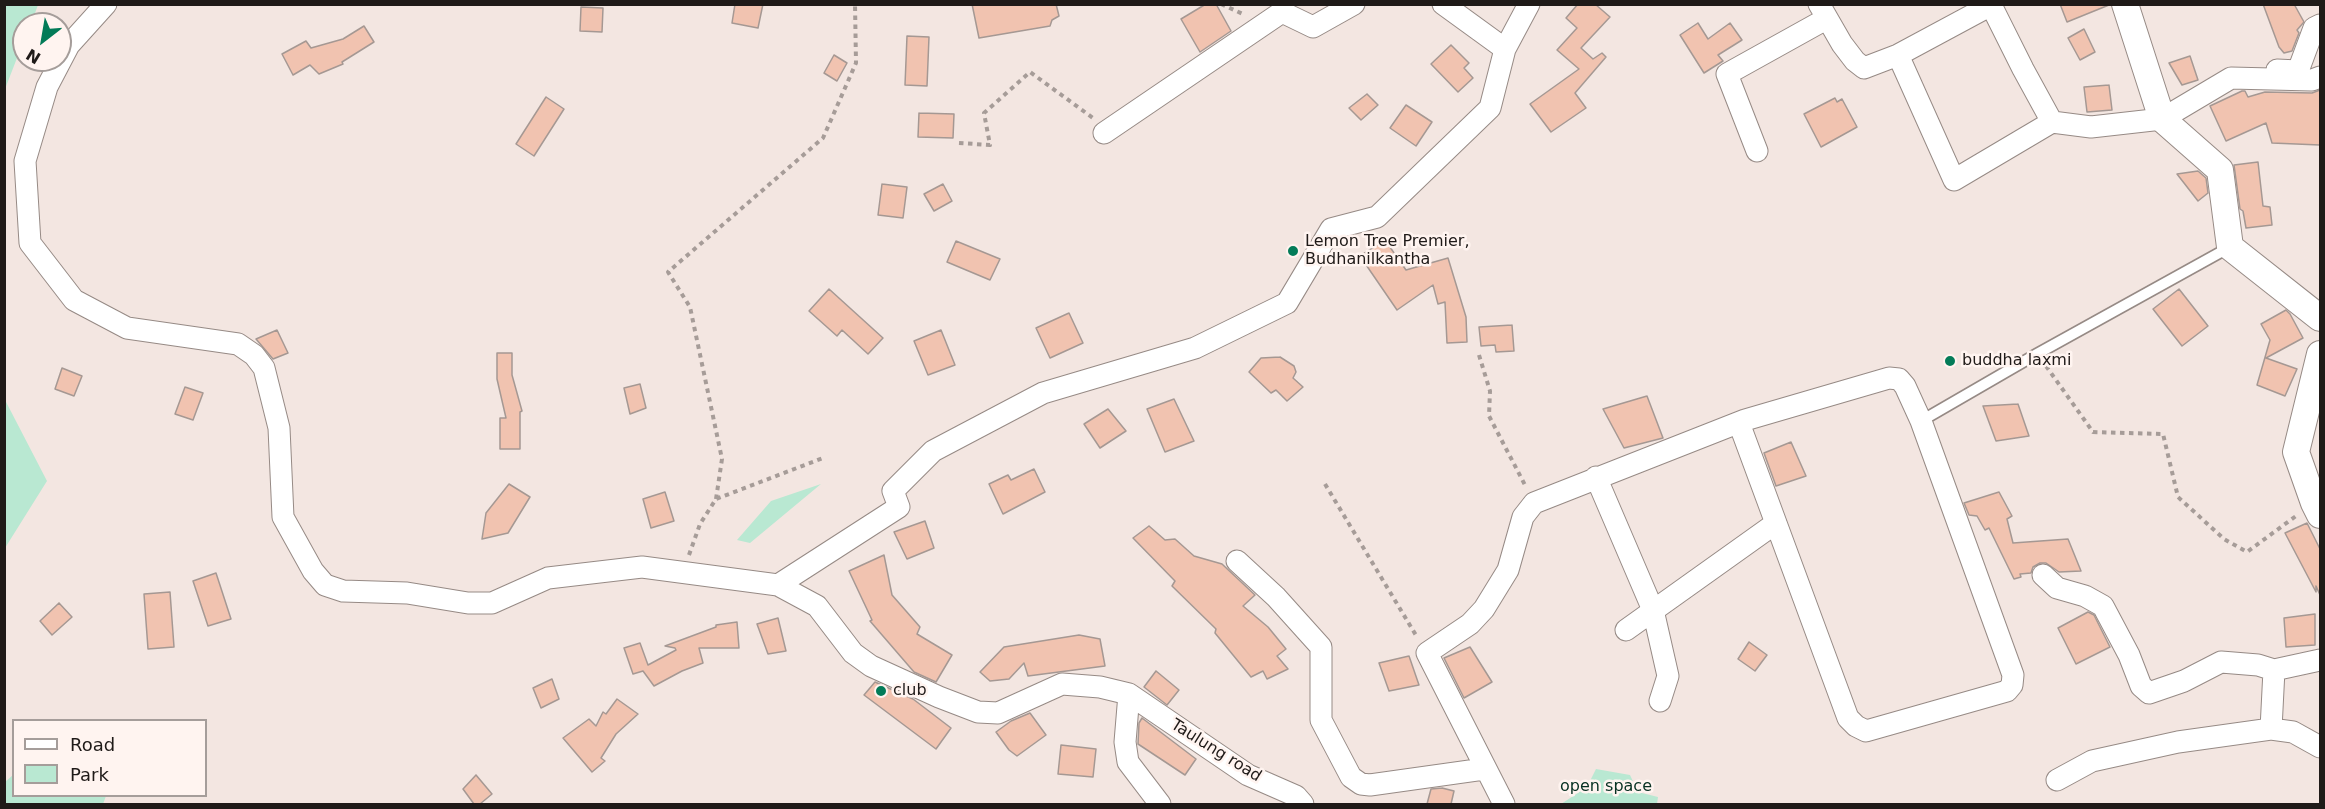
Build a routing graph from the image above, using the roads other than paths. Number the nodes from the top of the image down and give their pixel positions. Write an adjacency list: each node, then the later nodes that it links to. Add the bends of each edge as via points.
1 (106, 4): 26 (street, via 69,45 47,87 25,161 30,243 74,300 128,328 238,344 254,355 264,368 279,428 283,517 325,585 343,591 407,592 468,603 492,603 548,578 642,567)
2 (1354, 4): 14 (street, via 1313,27 1282,12)
3 (1443, 4): 8 (street)
4 (1529, 4): 8 (street)
5 (2125, 4): 12 (street)
6 (1823, 12): 9 (street, via 1855,61 1864,68); 15 (street, via 1727,74)
7 (2320, 25): 10 (street, via 2314,28 2298,71 2234,70)
8 (1505, 49): 26 (street, via 1490,108 1377,217 1331,229 1287,303 1195,348 1043,393 933,451 896,499)
9 (1898, 55): 13 (street, via 1991,5); 13 (street, via 1954,180)
10 (2231, 78): 11 (street); 12 (street)
11 (2320, 78)
12 (2162, 118): 13 (street, via 2091,127); 16 (street, via 2220,170)
13 (2052, 122)
14 (1104, 133)
15 (1757, 151)
16 (2230, 247): 17 (street); 19 (lane)
17 (2320, 318)
18 (2320, 354): 22 (street, via 2296,452)
19 (1921, 421): 20 (street, via 1905,386 1899,379 1889,378); 23 (street, via 2013,675 2007,692 1866,731 1856,726 1848,718)
20 (1739, 423): 21 (street); 23 (street)
21 (1596, 477): 27 (street); 35 (street, via 1534,503 1522,517 1508,570 1484,609 1470,624 1427,653)
22 (2317, 509)
23 (1776, 523): 27 (street)
24 (1237, 561): 35 (street, via 1321,647 1321,720 1351,777 1370,785)
25 (2043, 575): 30 (street, via 2057,588 2103,606 2141,686 2149,693 2221,662)
26 (778, 585): 31 (street, via 817,606 853,653 871,666 978,712 998,712 1062,684)
27 (1653, 610): 28 (street); 32 (street, via 1668,676)
28 (1626, 630)
29 (2320, 660): 30 (street)
30 (2274, 669): 33 (street)
31 (1129, 694): 37 (street, via 1125,742 1128,762); 38 (street, Taulung road, via 1248,776 1296,796)
32 (1660, 701)
33 (2271, 729): 34 (street, via 2293,732); 36 (street, via 2178,742 2092,761)
34 (2320, 747)
35 (1484, 769): 39 (street)
36 (2057, 780)
37 (1160, 804)
38 (1303, 804)
39 (1504, 804)

